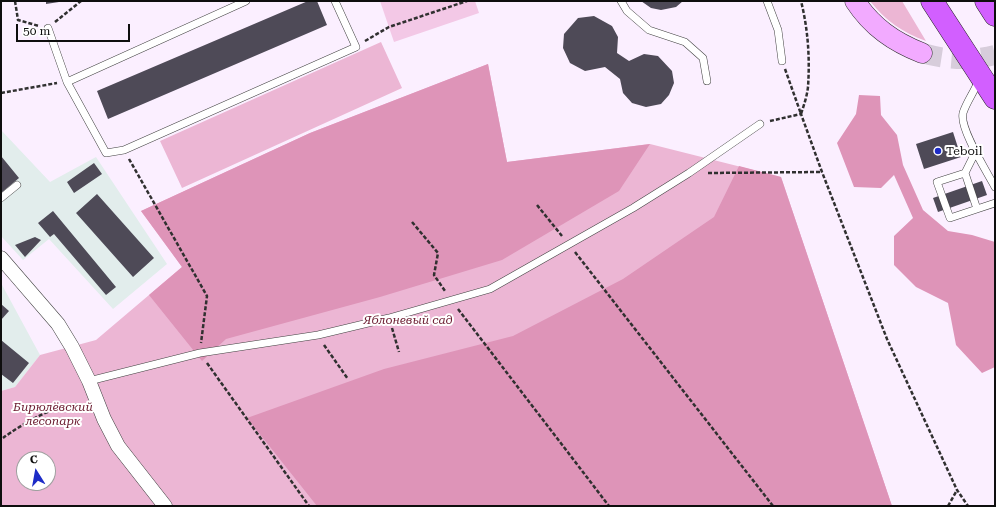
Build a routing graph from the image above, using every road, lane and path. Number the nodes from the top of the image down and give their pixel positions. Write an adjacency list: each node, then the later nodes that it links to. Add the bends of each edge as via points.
1 (15, 1): 13 (path, via 18,20)
2 (81, 1): 13 (path)
3 (246, 1): 19 (lane)
4 (335, 1): 14 (lane)
5 (467, 1): 14 (path, via 389,27)
6 (621, 1): 18 (lane, via 627,11 649,30 685,42 703,58)
7 (767, 1): 16 (lane, via 778,30)
8 (801, 1): 22 (path, via 806,20 808,53 808,88)
9 (855, 1): 15 (main road, via 880,30 906,47)
10 (932, 1): 17 (main road)
11 (986, 1): 12 (main road)
12 (995, 15)
13 (48, 28): 19 (lane)
14 (356, 47): 25 (lane)
15 (922, 53)
16 (782, 61): 22 (path)
17 (975, 72): 21 (main road); 23 (main road); 26 (lane, via 963,114 965,127)
18 (707, 81)
19 (67, 82): 20 (path); 25 (lane, via 106,152)
20 (1, 93)
21 (995, 98)
22 (802, 114): 24 (path); 27 (path)
23 (995, 114)
24 (760, 124): 29 (lane)
25 (124, 150): 43 (path, via 207,296)
26 (976, 151): 28 (lane); 31 (lane)
27 (822, 172): 29 (path); 48 (path, via 887,338)
28 (965, 173): 35 (lane); 35 (lane, via 937,182 950,218)
29 (689, 174): 37 (lane)
30 (17, 185): 32 (lane)
31 (995, 187)
32 (1, 198)
33 (995, 203): 35 (lane)
34 (537, 205): 37 (path)
35 (977, 209)
36 (412, 222): 39 (path, via 438,253 434,275)
37 (569, 244): 39 (lane, via 490,289); 52 (path)
38 (1, 258): 45 (street, via 58,324)
39 (451, 300): 40 (lane); 51 (path)
40 (389, 318): 41 (lane); 42 (path)
41 (318, 335): 43 (lane); 44 (path)
42 (399, 352)
43 (200, 353): 45 (lane); 50 (path)
44 (348, 379)
45 (89, 381): 49 (street, via 118,446)
46 (90, 408): 47 (path, via 78,404 64,406 21,425)
47 (3, 438)
48 (957, 490): 53 (path); 54 (path)
49 (165, 506)
50 (309, 506)
51 (609, 506)
52 (773, 506)
53 (948, 506)
54 (968, 506)

